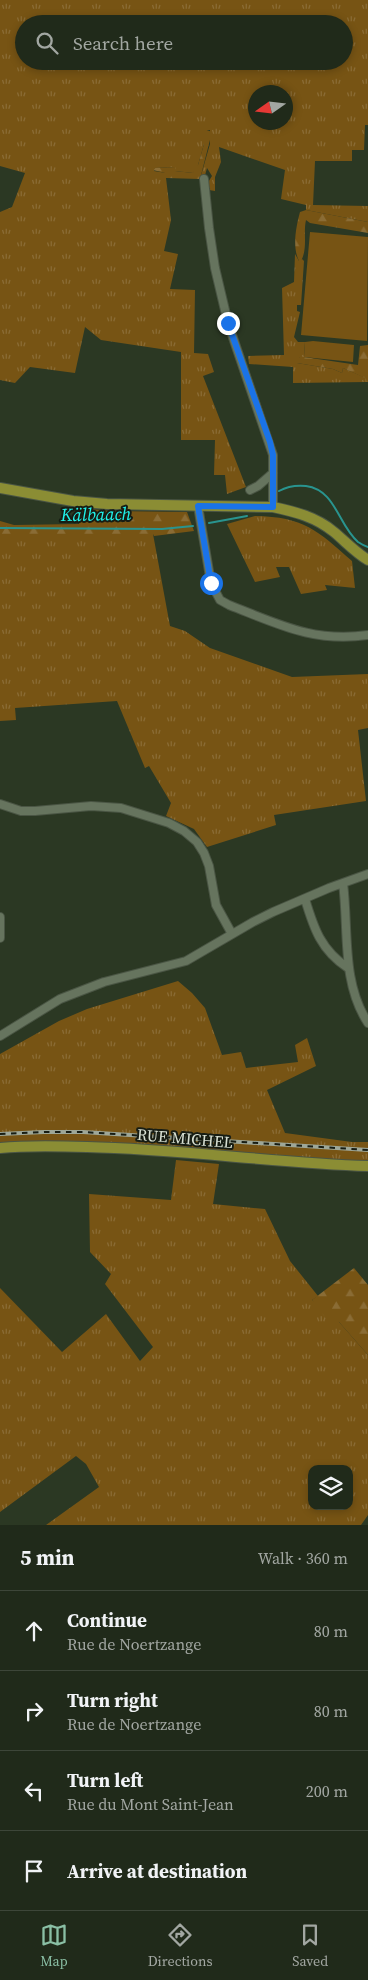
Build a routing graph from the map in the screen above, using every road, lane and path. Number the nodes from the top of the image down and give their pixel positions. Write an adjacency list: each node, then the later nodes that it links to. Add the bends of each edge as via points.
1 (204, 180): 2 (street, via 208,219 228,323 270,442)
2 (273, 473): 4 (street); 6 (street)
3 (0, 488): 5 (main road, via 73,501)
4 (250, 490)
5 (198, 506): 6 (main road); 8 (street, via 211,583 220,600 302,633 342,638)
6 (273, 507): 7 (main road, via 297,512 321,523)
7 (368, 560)
8 (368, 636)
9 (0, 804): 14 (street, via 28,811 91,806 122,808 184,831 204,853 216,905)
10 (368, 874): 11 (street)
11 (343, 883): 12 (street); 16 (street)
12 (305, 899): 14 (street); 16 (street, via 321,942 334,959)
13 (0, 917): 15 (street)
14 (232, 934): 18 (street, via 186,961 104,982 60,999)
15 (0, 938)
16 (348, 968): 17 (street, via 355,997)
17 (368, 1023)
18 (0, 1036)
19 (0, 1148): 20 (main road, RUE MICHEL, via 133,1148 264,1161)
20 (368, 1166)

